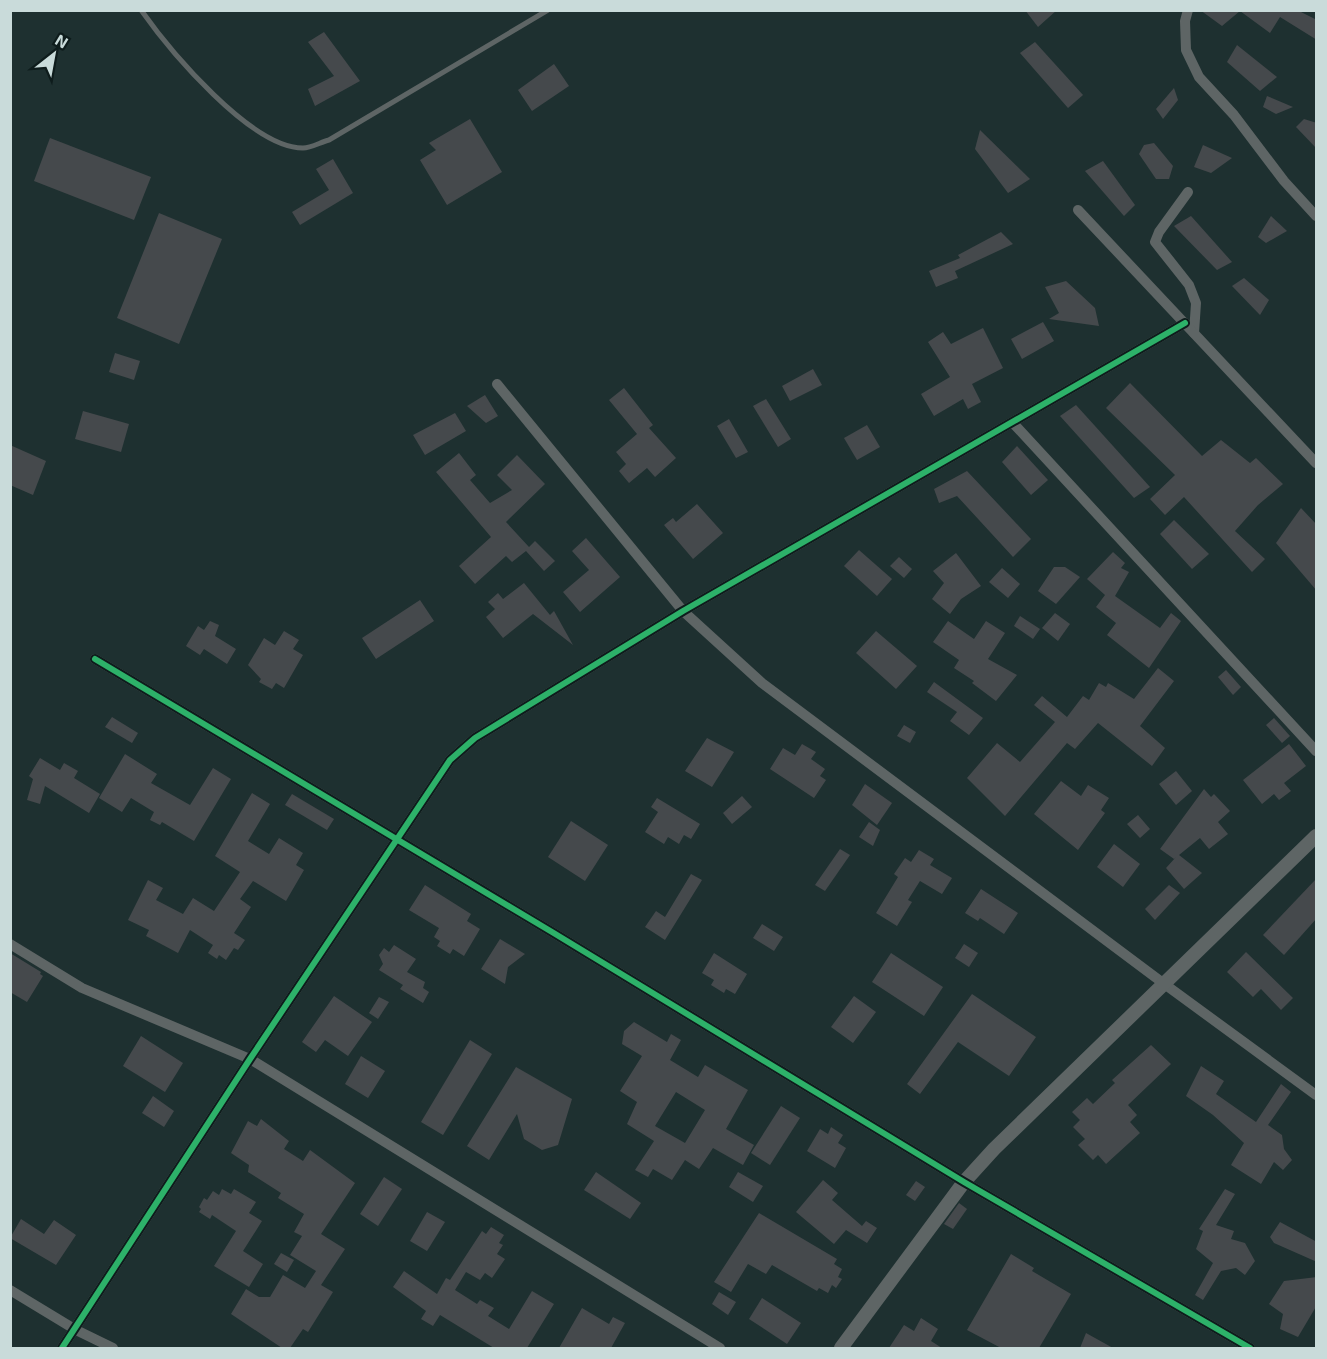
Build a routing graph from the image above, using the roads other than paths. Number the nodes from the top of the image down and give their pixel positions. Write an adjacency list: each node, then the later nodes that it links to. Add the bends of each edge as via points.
1 (141, 10): 2 (lane, via 166,46 236,116 281,143 304,148 329,140)
2 (548, 10)
3 (1188, 10): 6 (street, via 1186,50 1199,77)
4 (1188, 192): 8 (street, via 1155,242 1190,285 1196,303)
5 (1078, 210): 7 (street)
6 (1317, 216)
7 (1185, 322): 8 (street); 10 (street)
8 (1194, 333): 11 (street)
9 (497, 384): 12 (street)
10 (1013, 423): 12 (street); 14 (street)
11 (1317, 463)
12 (684, 611): 16 (street, via 476,738 450,760); 18 (street, via 762,683)
13 (95, 659): 16 (street)
14 (1317, 751)
15 (1317, 836): 18 (street)
16 (396, 839): 19 (street); 21 (street)
17 (10, 944): 19 (street, via 82,988)
18 (1163, 984): 20 (street); 21 (street)
19 (250, 1059): 23 (street); 26 (street)
20 (1317, 1095)
21 (964, 1182): 27 (street); 28 (street)
22 (10, 1290): 23 (street)
23 (76, 1330): 24 (street); 25 (street)
24 (62, 1348)
25 (113, 1348)
26 (720, 1348)
27 (841, 1348)
28 (1250, 1348)

